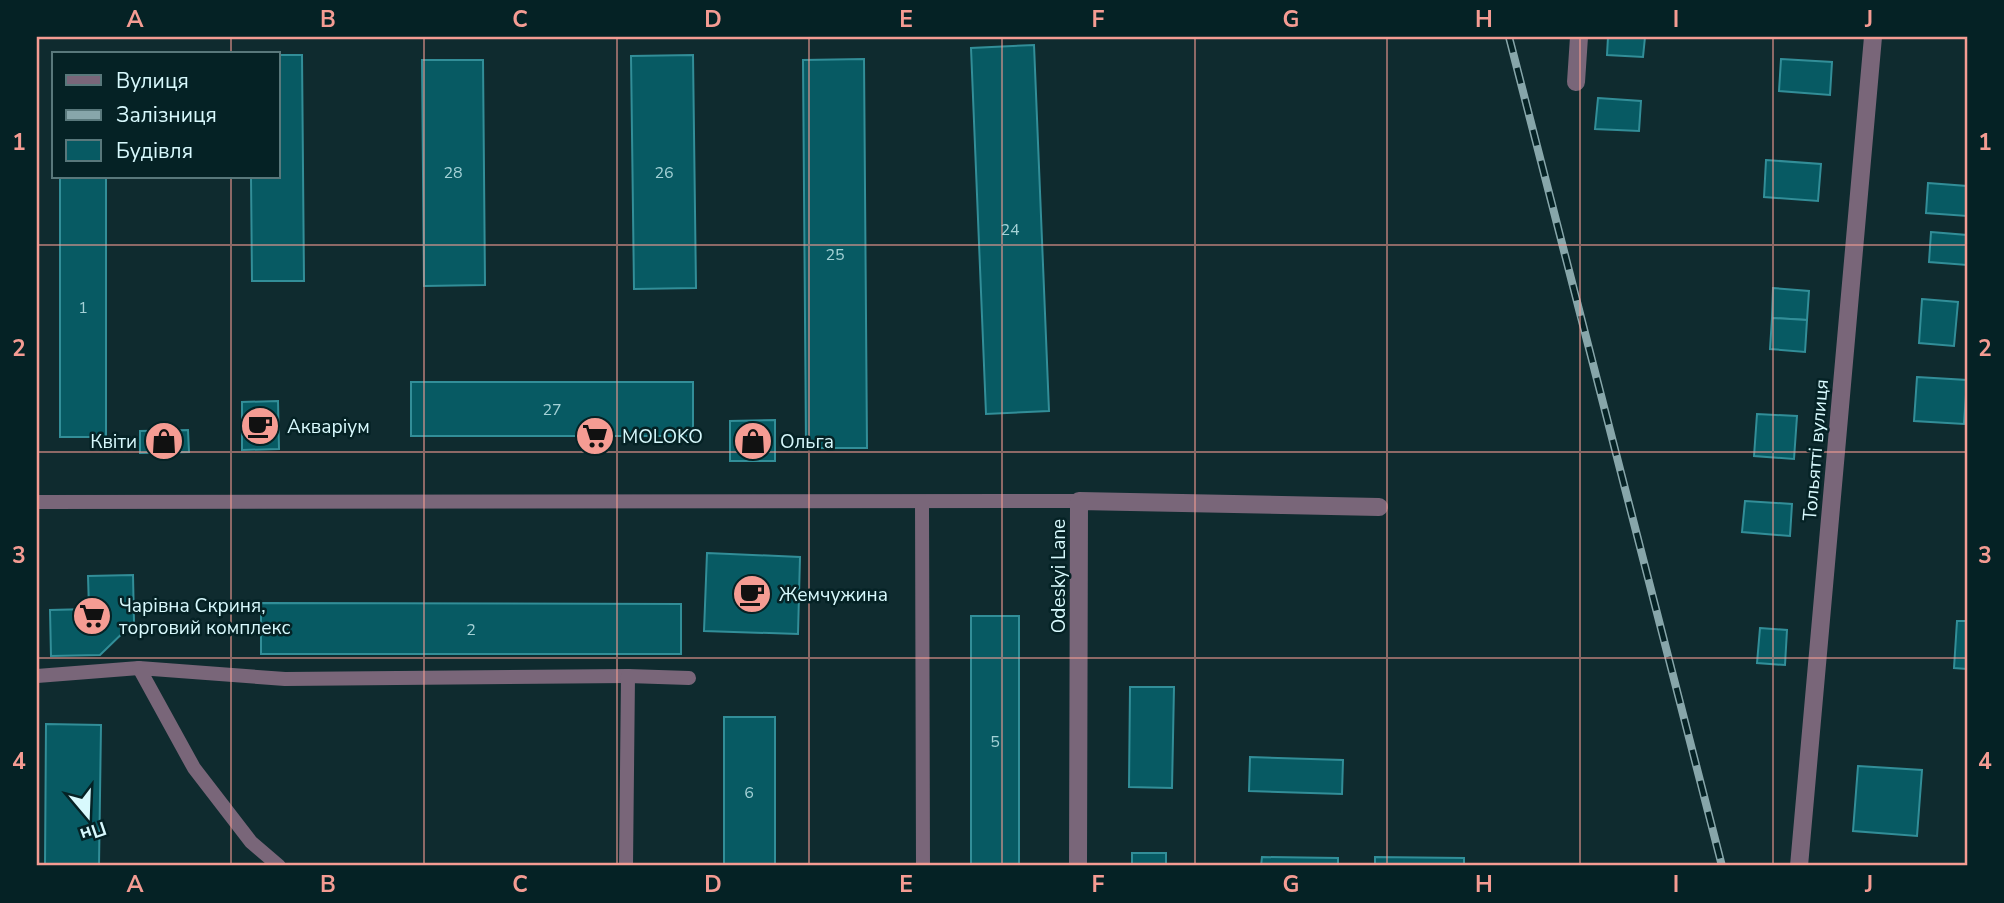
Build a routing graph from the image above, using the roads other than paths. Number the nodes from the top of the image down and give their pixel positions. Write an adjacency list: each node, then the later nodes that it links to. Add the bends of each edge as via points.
1 (1579, 37): 3 (street)
2 (1873, 37): 16 (street, Тольятті вулиця)
3 (1576, 82)
4 (1079, 501): 6 (lane); 7 (street, Odeskyi Lane); 15 (street, Odeskyi Lane)
5 (37, 502): 6 (lane)
6 (922, 502): 14 (lane)
7 (1379, 507)
8 (139, 668): 9 (lane); 10 (lane, via 285,679); 12 (lane, via 194,768 251,842)
9 (37, 676)
10 (628, 676): 11 (lane); 13 (lane)
11 (689, 678)
12 (279, 866)
13 (626, 866)
14 (923, 866)
15 (1079, 866)
16 (1799, 866)

